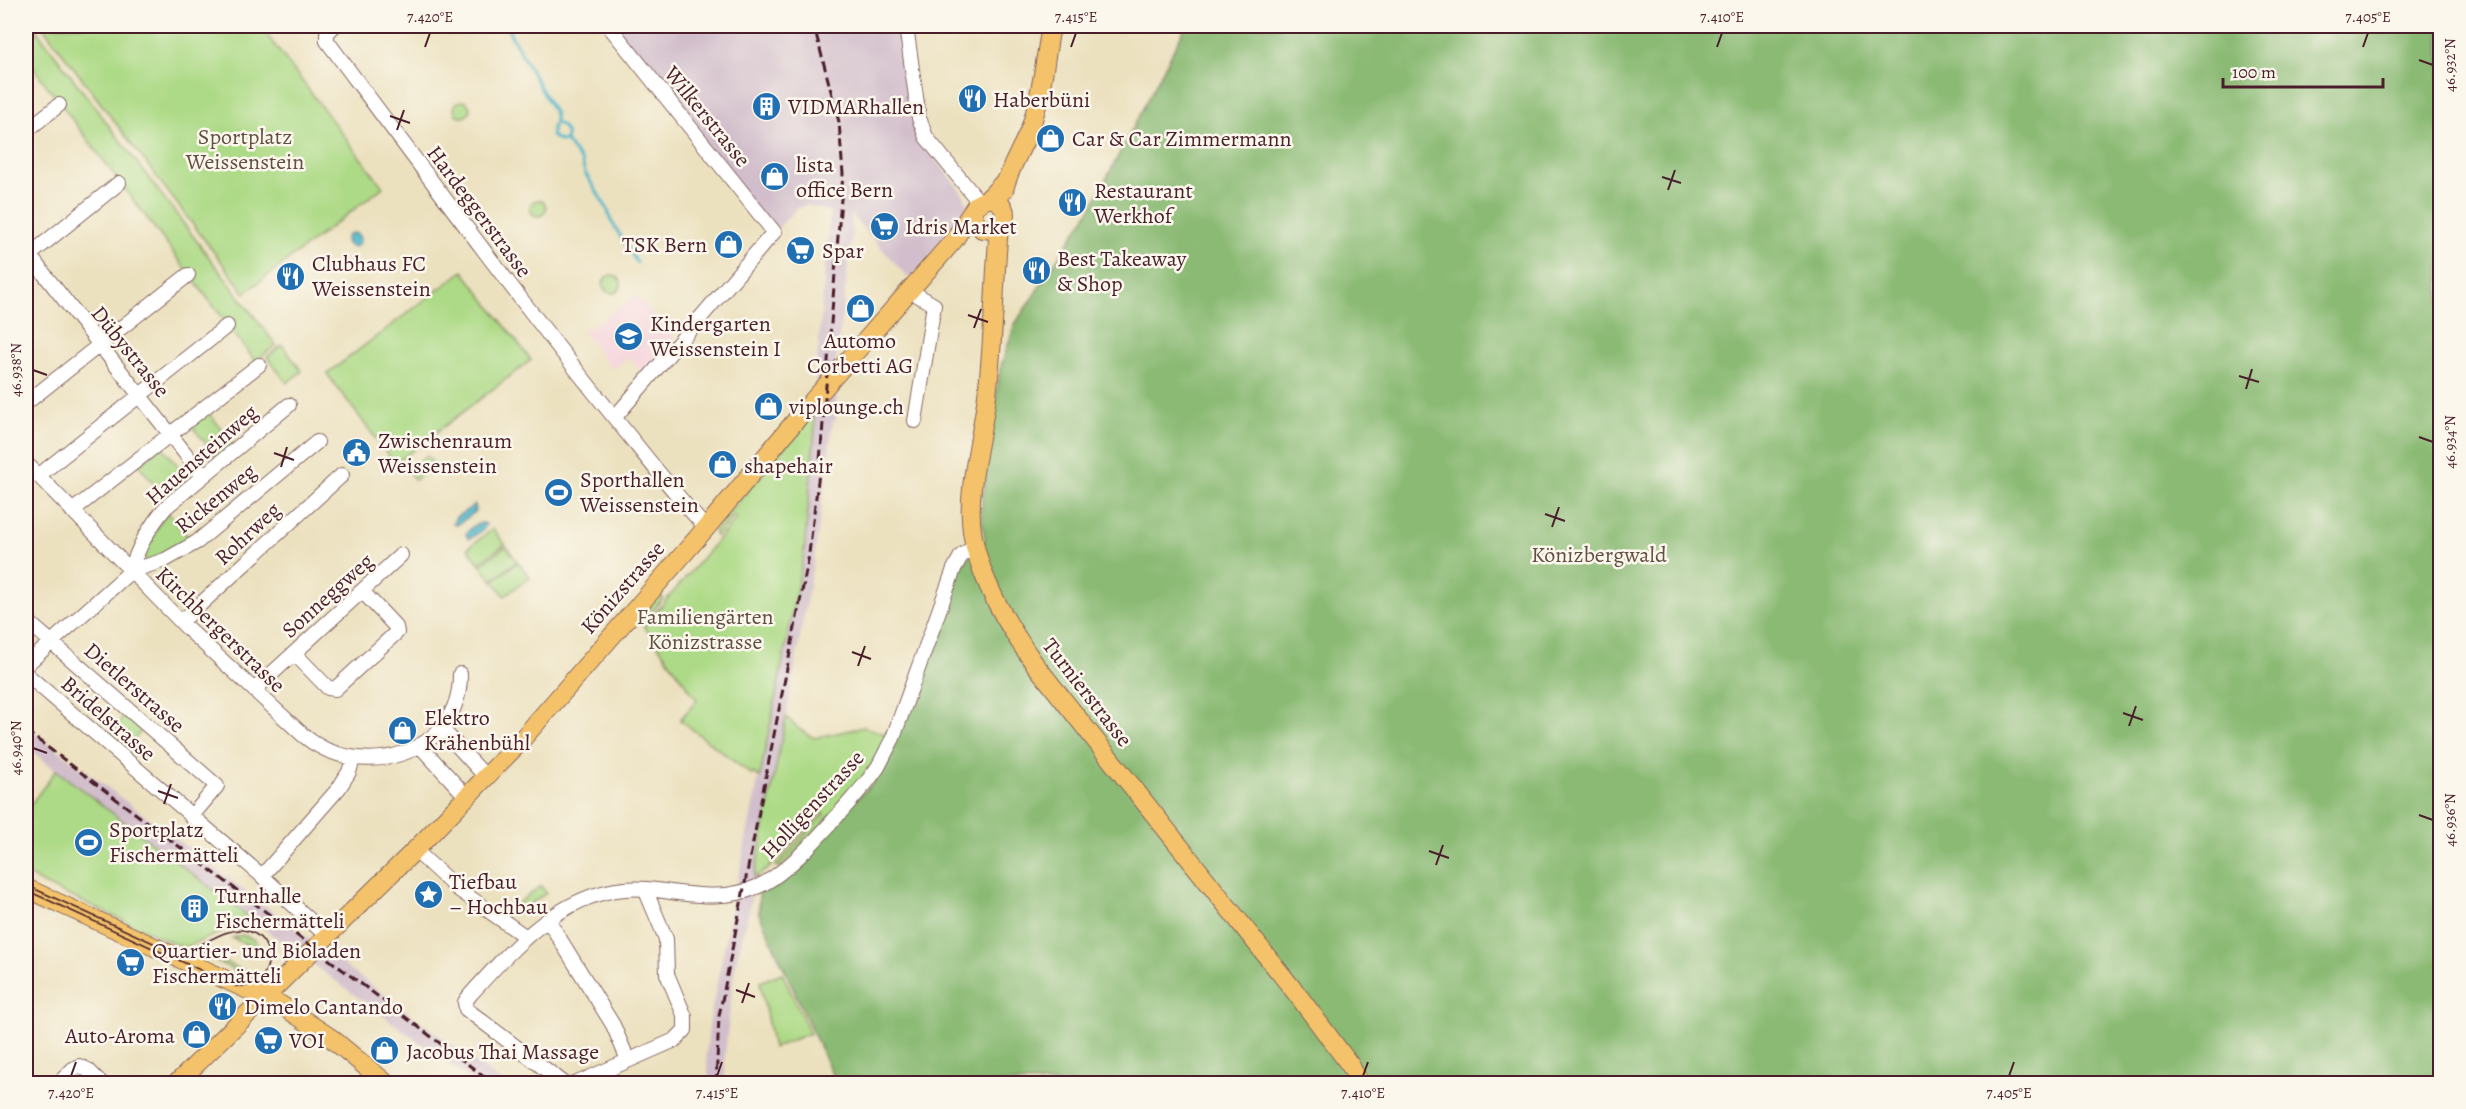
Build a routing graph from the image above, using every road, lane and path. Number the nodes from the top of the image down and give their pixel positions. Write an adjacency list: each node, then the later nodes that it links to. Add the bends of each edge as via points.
1 (334, 26): 18 (street, Hardeggerstrasse, via 327,33 327,41 484,252)
2 (609, 26): 18 (street, Wilkerstrasse, via 774,232)
3 (906, 26): 8 (street, via 919,118 926,138)
4 (1051, 26): 8 (main road, Könizstrasse, via 1038,105)
5 (59, 105): 6 (street)
6 (26, 131)
7 (119, 183): 9 (street)
8 (987, 214): 11 (main road, Könizstrasse, via 954,240); 28 (main road, Turnierstrasse, via 997,259 987,393 971,504)
9 (27, 255): 13 (street, Dübystrasse)
10 (188, 275): 13 (street)
11 (909, 290): 19 (street, via 934,305); 27 (main road, Könizstrasse)
12 (227, 327): 15 (street)
13 (99, 344): 15 (street, Dübystrasse); 16 (street)
14 (259, 365): 20 (street)
15 (140, 395): 20 (street, Dübystrasse); 24 (street)
16 (26, 403)
17 (289, 405): 25 (street, Hauensteinweg)
18 (615, 417): 27 (street, Hardeggerstrasse)
19 (915, 421)
20 (170, 434): 25 (street, Dübystrasse); 26 (street)
21 (317, 442): 30 (street, Rickenweg, via 197,542 165,561)
22 (26, 463): 24 (street, Kirchbergerstrasse)
23 (342, 475): 33 (street, Rohrweg)
24 (38, 476): 26 (street, Kirchbergerstrasse)
25 (203, 476): 30 (street, Hauensteinweg, via 166,507 150,527)
26 (72, 511): 30 (street, Kirchbergerstrasse)
27 (706, 528): 43 (main road, Könizstrasse)
28 (975, 546): 49 (street, Holligenstrasse, via 961,556 954,569 878,767 798,856 761,885 736,893 704,897); 61 (main road, Turnierstrasse, via 998,605 1034,663 1300,998)
29 (401, 555): 31 (street, Sonneggweg)
30 (131, 571): 33 (street, Kirchbergerstrasse); 34 (street)
31 (362, 591): 35 (street, Sonneggweg); 35 (street, via 397,632 335,689 328,688)
32 (26, 620): 34 (street, Dietlerstrasse)
33 (181, 622): 39 (street, Kirchbergerstrasse)
34 (51, 642): 36 (street); 45 (street, Dietlerstrasse, via 217,786)
35 (294, 653): 39 (street, Sonneggweg)
36 (26, 665)
37 (26, 674): 45 (street, Bridelstrasse)
38 (460, 674): 40 (street, via 459,688)
39 (254, 690): 42 (street, Kirchbergerstrasse, via 312,742)
40 (442, 729): 41 (street, Kirchbergerstrasse); 43 (street)
41 (420, 746): 42 (street, Kirchbergerstrasse, via 391,756); 44 (street)
42 (353, 759): 47 (street, via 339,788)
43 (486, 777): 44 (main road, Könizstrasse)
44 (468, 797): 46 (main road, Könizstrasse)
45 (191, 817): 47 (street, Bridelstrasse)
46 (414, 850): 51 (main road, Könizstrasse); 52 (street, via 455,887)
47 (262, 876): 51 (street, Bridelstrasse)
48 (26, 888): 53 (main road)
49 (645, 889): 50 (street, Holligenstrasse, via 590,897); 54 (street, via 666,939 667,974 687,1024 678,1038)
50 (548, 920): 52 (street, Holligenstrasse); 54 (street, via 607,1015)
51 (327, 936): 53 (main road, Könizstrasse)
52 (526, 937): 59 (street, Holligenstrasse, via 466,999 466,1009)
53 (264, 997): 55 (main road, via 312,1024); 58 (main road, Könizstrasse)
54 (628, 1060): 60 (street)
55 (382, 1082)
56 (58, 1083): 57 (street, via 79,1066)
57 (102, 1083)
58 (176, 1083)
59 (565, 1083)
60 (575, 1083)
61 (1360, 1083)

